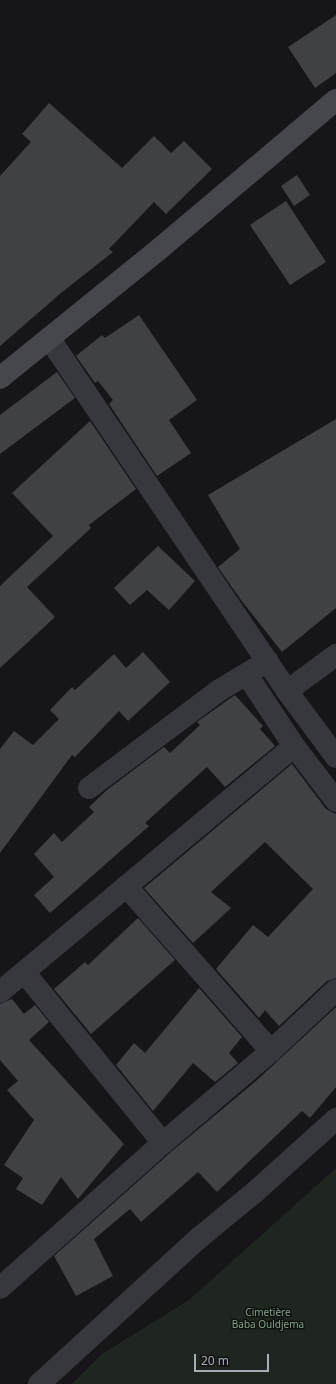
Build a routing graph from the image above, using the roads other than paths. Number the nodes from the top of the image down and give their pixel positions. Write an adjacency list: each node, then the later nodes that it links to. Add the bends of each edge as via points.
1 (336, 100): 2 (main road)
2 (49, 338): 3 (main road); 5 (street)
3 (0, 378)
4 (336, 655): 7 (street)
5 (268, 661): 6 (street); 7 (street)
6 (247, 675): 8 (street); 10 (street, via 218,691)
7 (287, 691): 9 (street)
8 (294, 746): 11 (street); 12 (street)
9 (336, 758)
10 (89, 788)
11 (336, 801)
12 (126, 886): 13 (street); 16 (street)
13 (24, 972): 15 (street); 18 (street)
14 (336, 990): 16 (street)
15 (0, 992)
16 (271, 1051): 18 (street)
17 (336, 1118): 20 (street, via 256,1191 199,1238)
18 (163, 1143): 19 (street)
19 (0, 1288)
20 (39, 1384)

